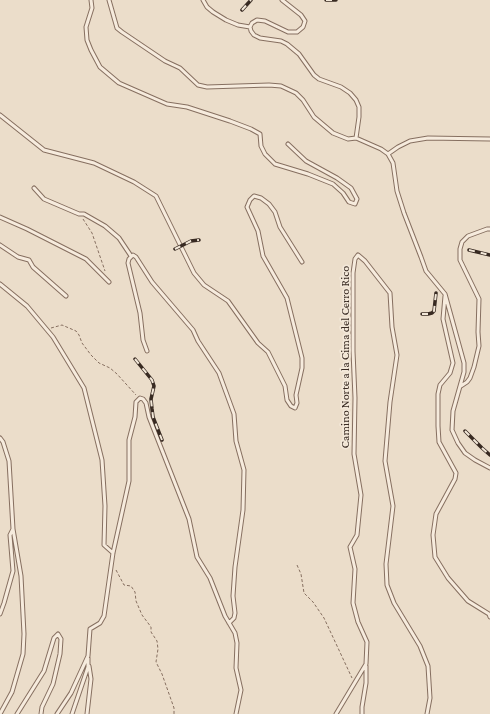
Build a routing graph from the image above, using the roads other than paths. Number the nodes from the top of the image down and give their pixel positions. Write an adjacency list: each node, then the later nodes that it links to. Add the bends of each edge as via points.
1 (91, 0): 9 (lane, via 92,8 86,27 87,40 100,67 119,84 167,104 187,107 251,129 260,134 261,146 275,164 333,184 349,202 355,204 357,199 351,188 306,160)
2 (109, 0): 7 (lane, via 117,28 165,61 180,68 198,85 281,86 296,93 314,117 333,133 348,139)
3 (203, 0): 5 (lane, via 207,7 219,16 238,25)
4 (282, 0): 5 (lane, via 301,15 305,21 304,27 297,32 288,32 257,20)
5 (250, 27): 7 (lane, via 251,32 260,38 287,44 299,54 319,79 350,93 359,107)
6 (0, 116): 16 (lane, via 44,150 94,163 134,182 156,196 194,273 204,285 228,301 268,352 285,386 287,400 295,408 302,358 287,298 263,256 258,231 247,207 254,196 269,204 275,212 280,227)
7 (356, 138): 10 (lane)
8 (490, 139): 10 (lane, via 428,138 410,141)
9 (288, 144)
10 (388, 154): 19 (lane, via 393,163 397,191 420,257 426,271)
11 (34, 188): 15 (lane, via 44,199 88,216 105,226 119,238)
12 (0, 217): 17 (lane, via 86,259)
13 (490, 229): 22 (lane, via 468,236 460,249 460,260 479,299 479,346 470,378)
14 (0, 245): 20 (lane, via 18,257 29,260 33,267)
15 (131, 256): 21 (lane, via 128,262); 29 (lane, via 136,257 152,282 192,330 219,373 234,414 236,441 244,470 243,510 233,596 235,613)
16 (302, 262)
17 (108, 282)
18 (0, 284): 26 (lane, via 27,306 54,336 84,388 102,460 104,545)
19 (445, 294): 22 (lane, via 464,363); 28 (lane, via 443,318 453,363 440,385 438,426 439,442 456,473 436,514 433,535 435,557 448,578 468,601)
20 (66, 296)
21 (147, 351)
22 (461, 386): 24 (lane, via 453,411 452,430 465,453)
23 (0, 438): 25 (lane, via 9,461)
24 (490, 468)
25 (13, 529): 27 (lane, via 10,535 13,571); 32 (lane, via 21,576 23,654 12,692)
26 (113, 553): 29 (lane, via 129,481 129,440 136,402 143,399 190,520 197,557 210,578); 30 (lane, via 104,616 100,623 90,629)
27 (0, 614)
28 (490, 617)
29 (229, 623): 38 (lane, via 235,632 237,643 236,668 241,690)
30 (88, 656): 35 (lane, via 72,693); 36 (lane, via 88,667); 37 (lane, via 91,679)
31 (366, 664): 39 (lane, Camino Norte a la Cima del Cerro Rico); 40 (lane); 41 (lane, Camino Norte a la Cima del Cerro Rico, via 367,642 353,603 355,569 350,546 357,535 361,496 354,454 353,273 358,255 390,293 396,355 385,461 393,506 386,564 387,584 428,666 430,698)
32 (0, 714)
33 (17, 714): 34 (lane, via 44,671 54,638 58,634 61,639 60,654 54,684)
34 (41, 714)
35 (57, 714)
36 (72, 714)
37 (87, 714)
38 (236, 714)
39 (336, 714)
40 (362, 714)
41 (427, 714)

